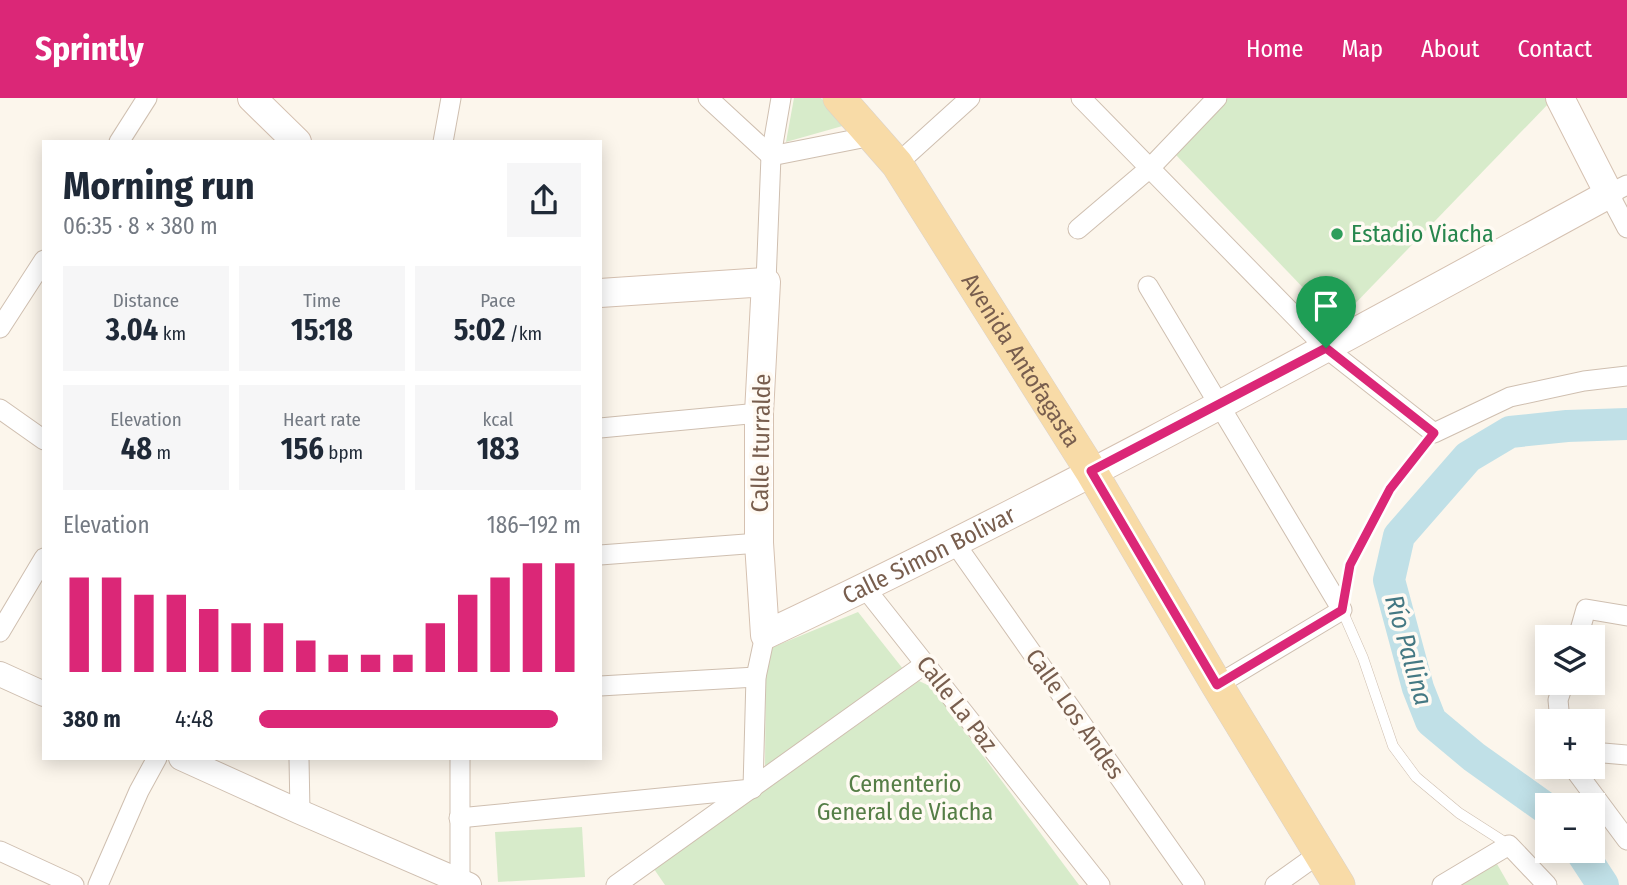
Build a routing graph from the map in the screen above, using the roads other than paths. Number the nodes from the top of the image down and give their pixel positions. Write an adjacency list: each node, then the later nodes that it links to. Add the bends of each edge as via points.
1 (147, 98): 12 (street)
2 (252, 98): 13 (main road)
3 (451, 98): 14 (street)
4 (708, 98): 15 (street)
5 (781, 98): 15 (street, Calle Iturralde)
6 (839, 98): 11 (main road, Avenida Antofagasta)
7 (970, 98): 16 (street)
8 (1081, 98): 17 (street)
9 (1560, 98): 18 (main road)
10 (1210, 100): 17 (street)
11 (872, 136): 15 (street); 16 (main road, Avenida Antofagasta)
12 (120, 140)
13 (292, 140)
14 (443, 140)
15 (771, 156): 22 (street, Calle Iturralde)
16 (897, 164): 34 (main road, Avenida Antofagasta)
17 (1151, 167): 20 (street); 26 (street)
18 (1618, 190): 19 (street); 26 (main road)
19 (1627, 228)
20 (1079, 229)
21 (42, 263): 25 (street)
22 (766, 282): 24 (main road); 30 (main road, Calle Iturralde)
23 (1148, 286): 28 (street)
24 (602, 293)
25 (0, 328)
26 (1326, 348): 28 (main road, Calle Simon Bolivar); 32 (street)
27 (1627, 376): 32 (street, via 1510,397)
28 (1219, 404): 34 (main road, Calle Simon Bolivar); 40 (street)
29 (0, 409): 33 (street)
30 (759, 413): 31 (street); 36 (main road, Calle Iturralde)
31 (602, 428)
32 (1434, 433): 40 (lane, via 1390,489 1350,565)
33 (42, 439)
34 (1091, 471): 35 (main road, Calle Simon Bolivar); 48 (main road, Avenida Antofagasta)
35 (954, 542): 39 (main road, Calle Simon Bolivar); 70 (street, Calle Los Andes)
36 (760, 543): 37 (street); 44 (main road, Calle Iturralde)
37 (602, 555)
38 (42, 561): 43 (street)
39 (864, 588): 44 (main road, Calle Simon Bolivar); 45 (street, Calle La Paz)
40 (1342, 610): 48 (street); 62 (lane, via 1393,747 1416,777 1459,813)
41 (1627, 616): 42 (street, via 1587,609)
42 (1582, 625)
43 (0, 632)
44 (765, 635): 47 (street, Calle Iturralde)
45 (925, 664): 58 (street); 69 (street, Calle La Paz)
46 (0, 674): 50 (street)
47 (756, 677): 49 (street); 58 (street, Calle Iturralde)
48 (1217, 685): 64 (main road, Avenida Antofagasta)
49 (602, 686)
50 (42, 693)
51 (1605, 753): 52 (street)
52 (1627, 755)
53 (156, 760): 67 (street)
54 (185, 760): 59 (street)
55 (299, 760): 59 (street)
56 (460, 760): 60 (street)
57 (1582, 779): 61 (street)
58 (753, 788): 60 (street); 68 (street)
59 (300, 813): 65 (street)
60 (459, 818): 65 (street)
61 (1627, 840)
62 (1509, 845): 73 (street); 74 (street)
63 (0, 851): 66 (street)
64 (1320, 853): 71 (street); 72 (main road, Avenida Antofagasta)
65 (464, 883)
66 (74, 885)
67 (98, 885)
68 (616, 885)
69 (1100, 885)
70 (1195, 885)
71 (1275, 885)
72 (1339, 885)
73 (1442, 885)
74 (1547, 885)

